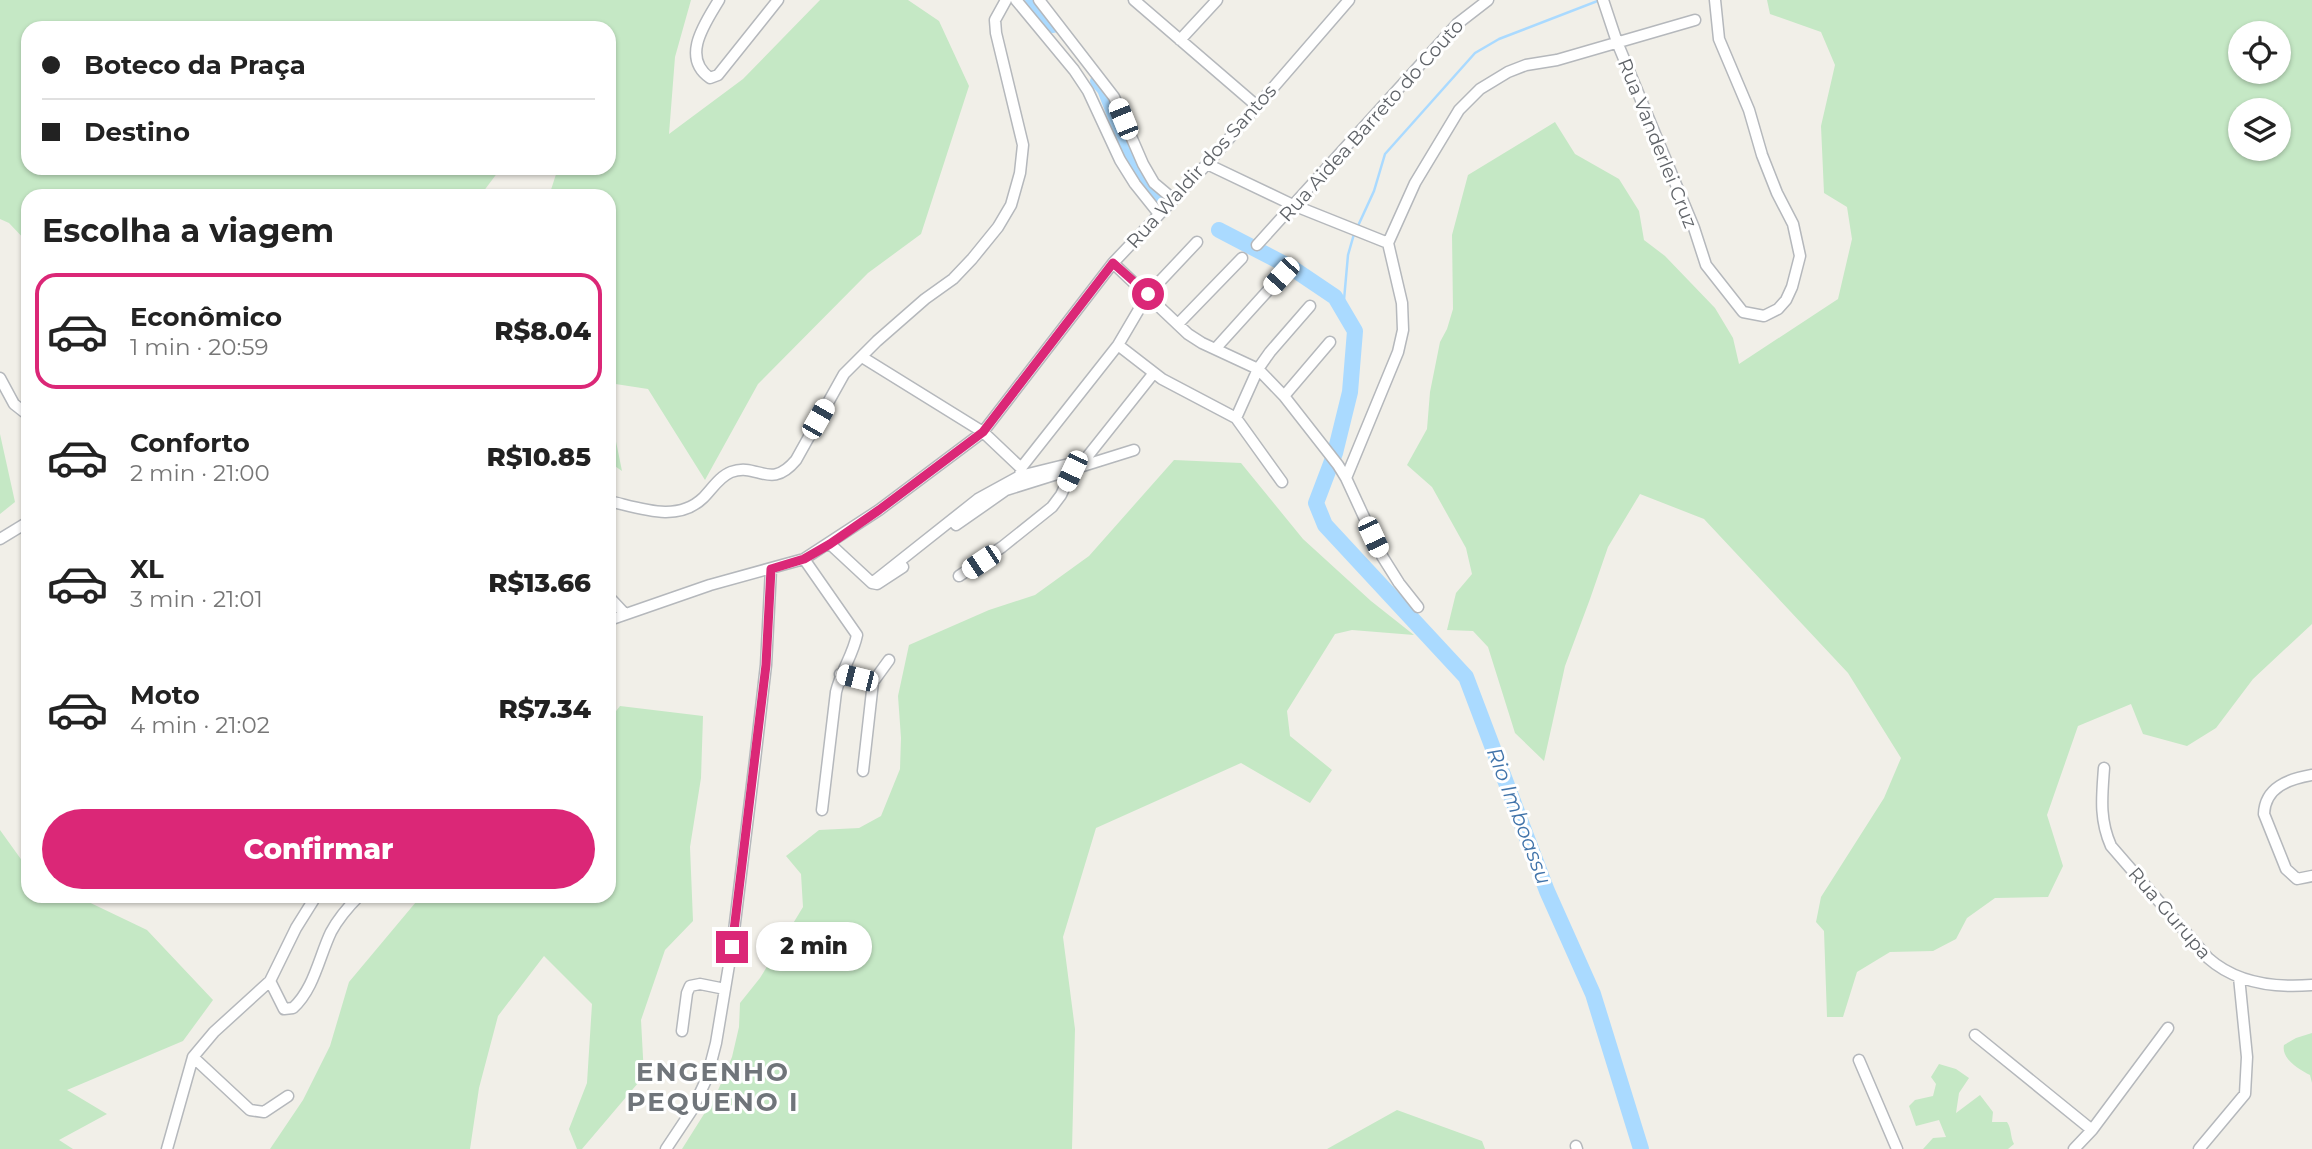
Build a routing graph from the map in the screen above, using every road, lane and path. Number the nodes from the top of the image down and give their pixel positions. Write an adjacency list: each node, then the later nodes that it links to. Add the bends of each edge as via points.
1 (719, 0): 2 (street, via 696,48 710,78 718,75)
2 (778, 0)
3 (1006, 0): 32 (street, via 995,20 996,33 1023,145 1011,205 966,265)
4 (1016, 0): 19 (street, via 1088,91 1120,160)
5 (1038, 0): 17 (street, via 1114,97 1143,164 1154,183)
6 (1134, 0): 13 (street)
7 (1217, 0): 13 (street)
8 (1349, 0): 15 (street, Rua Waldir dos Santos)
9 (1488, 0): 18 (street, Rua Aidea Barreto do Couto, via 1457,24)
10 (1603, 0): 14 (street, Rua Vanderlei Cruz)
11 (1715, 0): 14 (street, Rua Vanderlei Cruz, via 1719,39 1793,224 1800,256 1786,300 1778,310 1764,316 1743,312 1706,265)
12 (1695, 20): 14 (street)
13 (1180, 40): 15 (street)
14 (1617, 42): 21 (street, via 1526,65 1480,89 1443,135)
15 (1257, 106): 16 (street, Rua Waldir dos Santos)
16 (1207, 164): 17 (street, Rua Waldir dos Santos); 18 (street)
17 (1173, 199): 19 (street, Rua Waldir dos Santos)
18 (1293, 205): 21 (street); 22 (street, Rua Aidea Barreto do Couto)
19 (1159, 214): 24 (street, Rua Waldir dos Santos)
20 (1197, 242): 26 (street)
21 (1388, 243): 43 (street, via 1402,303 1403,330)
22 (1257, 244)
23 (1242, 258): 28 (street)
24 (1113, 263): 26 (street); 39 (street, Rua Waldir dos Santos)
25 (1281, 276): 31 (street)
26 (1148, 294): 28 (street); 30 (street)
27 (1310, 306): 33 (street)
28 (1178, 324): 31 (street)
29 (1330, 342): 36 (street)
30 (1118, 345): 34 (street); 42 (street)
31 (1216, 348): 33 (street)
32 (862, 357): 39 (street); 45 (street, via 844,374 787,470 769,475 732,471 694,506 678,512)
33 (1258, 369): 36 (street); 38 (street)
34 (1153, 374): 38 (street); 42 (street, via 1087,457)
35 (0, 378): 37 (street)
36 (1284, 396): 43 (street)
37 (21, 410)
38 (1236, 418): 44 (street)
39 (983, 432): 42 (street); 48 (street, Rua Waldir dos Santos)
40 (1134, 450): 41 (street)
41 (1072, 471): 42 (street); 51 (street, via 1052,507)
42 (1021, 476): 48 (street, via 978,499 874,584)
43 (1346, 478): 53 (street, via 1382,556)
44 (1282, 482)
45 (616, 503)
46 (21, 526): 47 (street)
47 (0, 539)
48 (830, 544): 49 (street, Rua Waldir dos Santos)
49 (804, 559): 50 (street, Rua Waldir dos Santos); 57 (street, via 857,635)
50 (771, 569): 54 (street, Rua Waldir dos Santos); 69 (street, via 766,665)
51 (959, 576)
52 (616, 604): 54 (street)
53 (1418, 607)
54 (624, 613): 55 (street, Rua Waldir dos Santos)
55 (616, 617)
56 (888, 660): 58 (street)
57 (840, 674): 58 (street); 62 (street)
58 (873, 682): 60 (street)
59 (2104, 768): 66 (street, Rua Gurupa, via 2102,824 2113,850 2208,958)
60 (863, 771)
61 (2312, 775): 63 (street, via 2277,786 2264,814 2291,876)
62 (822, 810)
63 (2312, 876)
64 (312, 903): 67 (street)
65 (352, 903): 67 (street, via 331,932 307,991 293,1008 284,1009)
66 (2239, 977): 68 (street, Rua Gurupa, via 2294,987); 81 (street, via 2247,1056 2245,1094)
67 (270, 981): 73 (street)
68 (2312, 985)
69 (725, 989): 71 (street, via 690,986); 78 (street, via 707,1078)
70 (2168, 1028): 76 (street)
71 (682, 1031)
72 (1975, 1035): 76 (street)
73 (193, 1057): 75 (street, via 250,1110 264,1112); 77 (street)
74 (1859, 1060): 79 (street)
75 (288, 1096)
76 (2092, 1130): 80 (street)
77 (167, 1149)
78 (666, 1149)
79 (1896, 1149)
80 (2074, 1149)
81 (2199, 1149)

